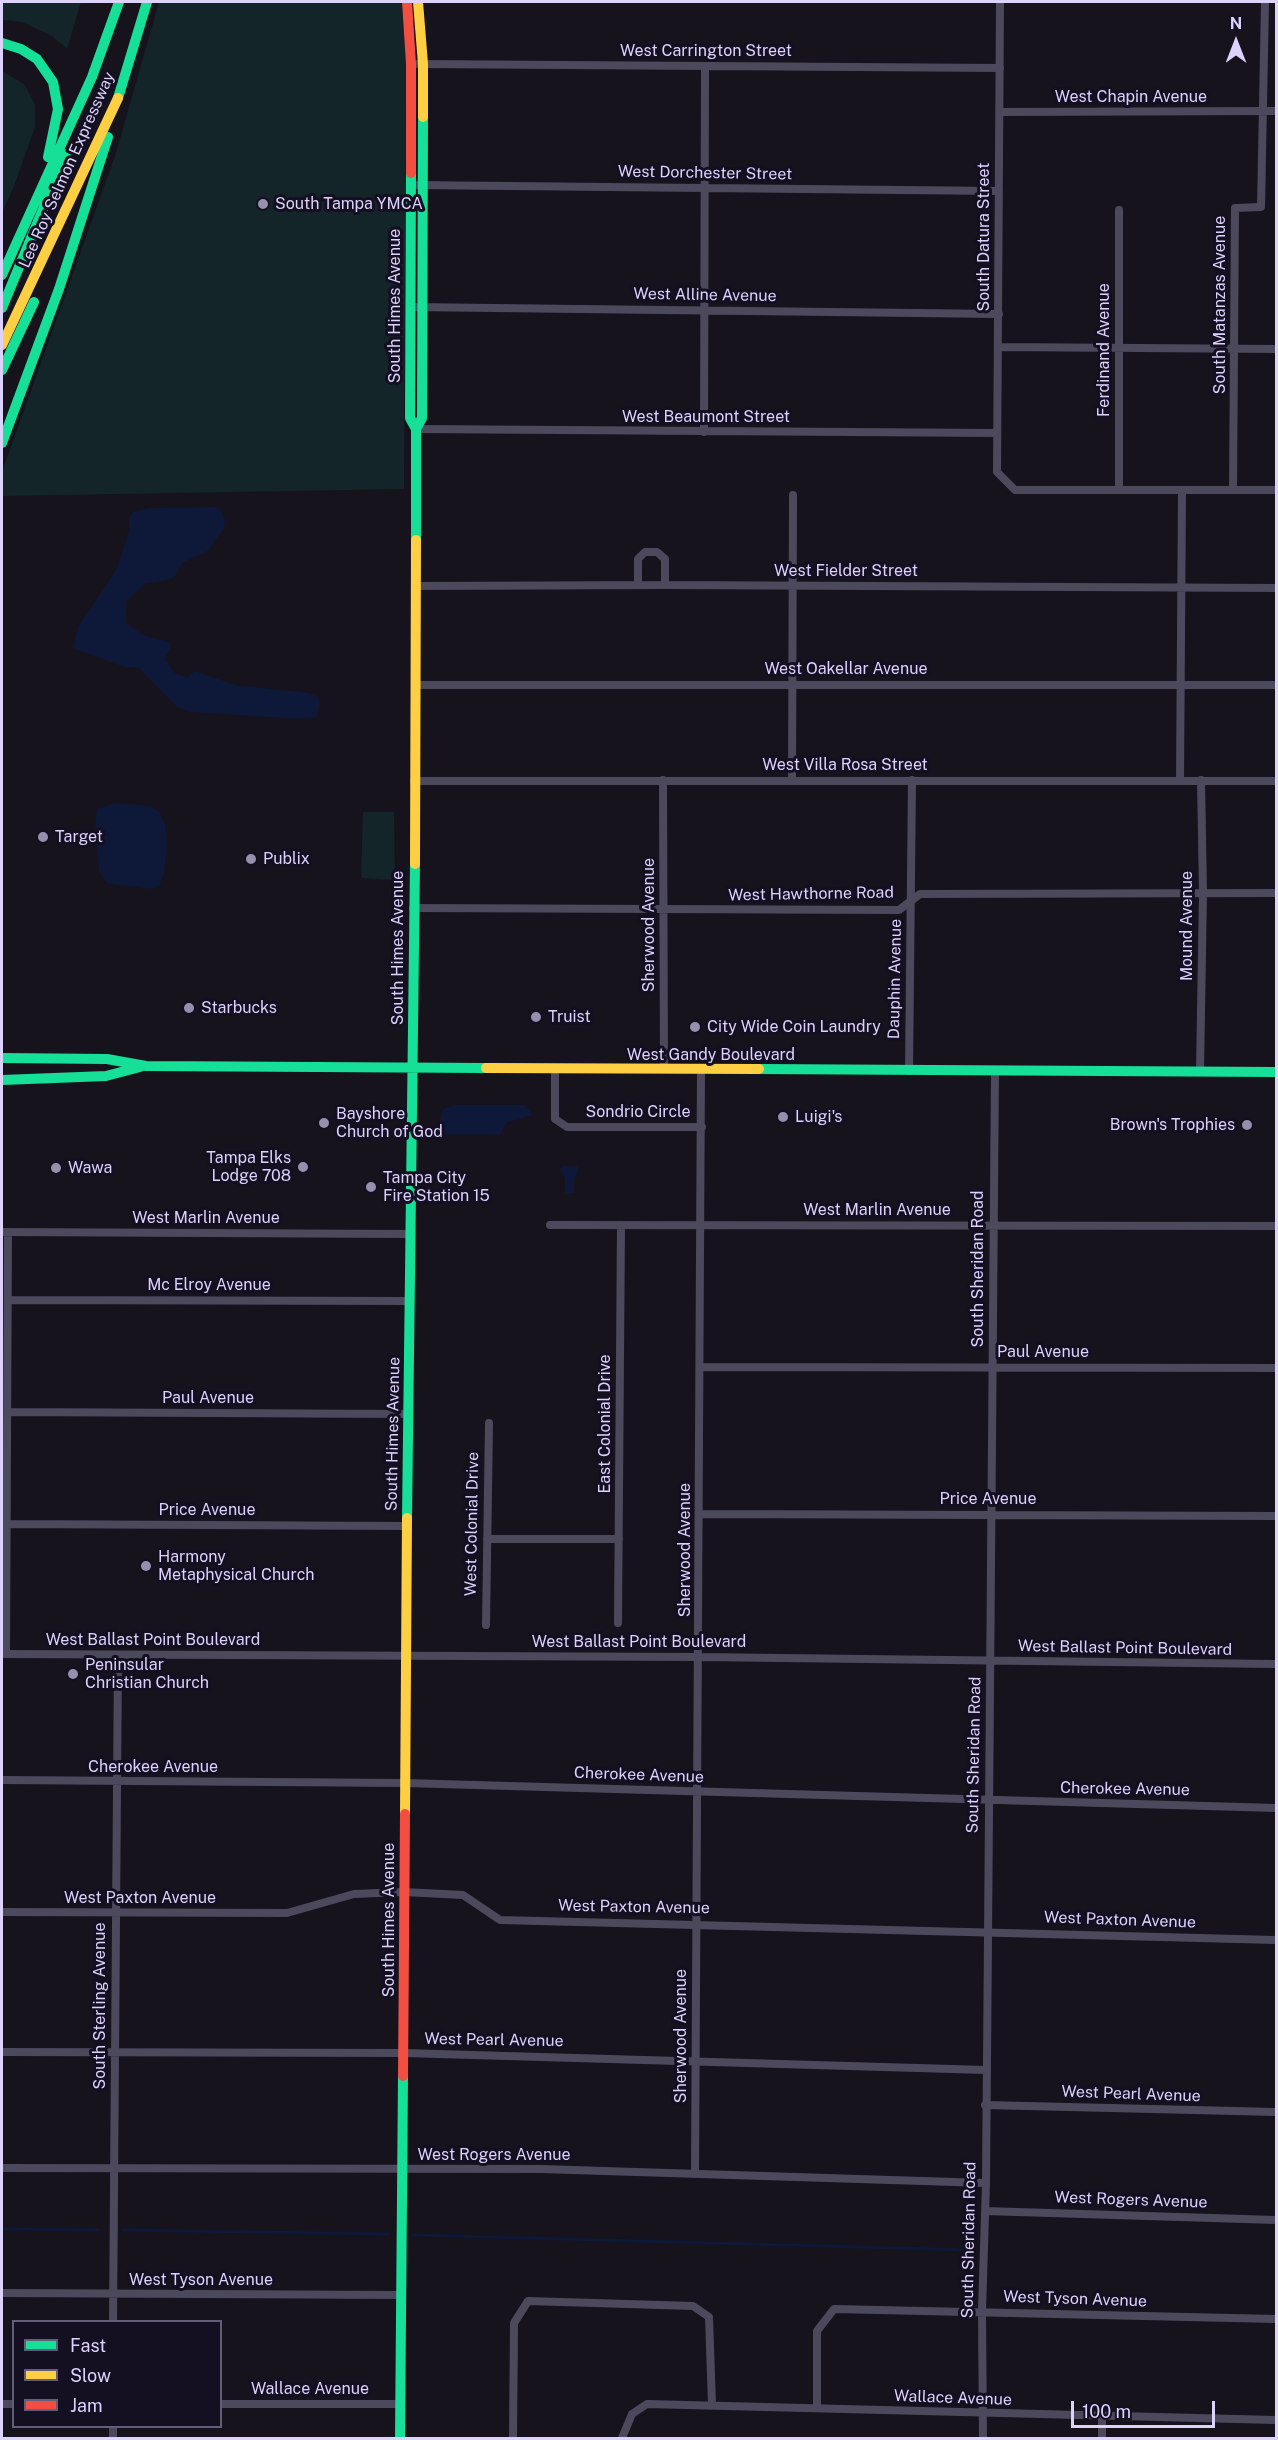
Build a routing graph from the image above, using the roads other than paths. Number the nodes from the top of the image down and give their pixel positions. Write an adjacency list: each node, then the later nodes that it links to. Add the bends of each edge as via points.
1 (119, 2): 12 (main road, Lee Roy Selmon Expressway)
2 (147, 2): 13 (main road, Lee Roy Selmon Expressway)
3 (407, 2): 8 (main road, South Himes Avenue)
4 (418, 2): 9 (main road, South Himes Avenue)
5 (1000, 2): 11 (street, South Datura Street)
6 (1265, 2): 14 (street, South Matanzas Avenue)
7 (2, 43): 24 (main road, via 37,59 49,75 58,100 50,150)
8 (411, 64): 9 (street, West Carrington Street); 17 (main road, South Himes Avenue)
9 (423, 64): 10 (street, West Carrington Street); 18 (main road, South Himes Avenue)
10 (705, 66): 11 (street, West Carrington Street); 21 (street)
11 (1000, 68): 16 (street, South Datura Street)
12 (92, 77): 24 (main road, Lee Roy Selmon Expressway); 27 (main road, via 51,194)
13 (122, 89): 30 (main road, Lee Roy Selmon Expressway); 35 (main road, via 53,259); 39 (main road, via 78,234)
14 (1263, 111): 15 (street, West Chapin Avenue); 16 (street, West Chapin Avenue); 33 (street, South Matanzas Avenue, via 1261,207 1235,208)
15 (1276, 111)
16 (1000, 112): 22 (street, South Datura Street)
17 (411, 136): 18 (main road); 19 (main road, South Himes Avenue)
18 (423, 136): 20 (main road, South Himes Avenue)
19 (411, 185): 20 (street, West Dorchester Street); 26 (main road, South Himes Avenue)
20 (423, 185): 21 (street, West Dorchester Street); 26 (main road, South Himes Avenue)
21 (705, 188): 22 (street, West Dorchester Street); 28 (street)
22 (999, 191): 29 (street, South Datura Street)
23 (1119, 210): 32 (street, Ferdinand Avenue)
24 (26, 218): 25 (main road, Lee Roy Selmon Expressway)
25 (2, 275)
26 (416, 307): 28 (street, West Alline Avenue); 36 (main road, South Himes Avenue, via 410,418)
27 (2, 308)
28 (705, 310): 29 (street, West Alline Avenue); 37 (street)
29 (999, 314): 31 (street, South Datura Street)
30 (2, 345)
31 (999, 347): 32 (street); 38 (street, South Datura Street)
32 (1119, 348): 33 (street); 40 (street, Ferdinand Avenue)
33 (1235, 349): 34 (street); 42 (street, South Matanzas Avenue)
34 (1276, 349)
35 (2, 370)
36 (416, 429): 37 (street, West Beaumont Street); 47 (main road, South Himes Avenue)
37 (704, 432): 38 (street, West Beaumont Street)
38 (996, 433): 40 (street, South Datura Street, via 997,472 1015,490)
39 (2, 443)
40 (1119, 490): 41 (street)
41 (1182, 490): 42 (street); 49 (street)
42 (1233, 490): 43 (street)
43 (1276, 490)
44 (793, 495): 48 (street)
45 (638, 585): 46 (street, West Fielder Street); 46 (street, via 638,559 645,552 657,552 665,559); 47 (street, West Fielder Street)
46 (665, 585): 48 (street, West Fielder Street)
47 (415, 586): 51 (main road, South Himes Avenue)
48 (791, 586): 49 (street, West Fielder Street); 52 (street)
49 (1181, 588): 50 (street, West Fielder Street); 53 (street)
50 (1276, 588)
51 (415, 684): 52 (street, West Oakellar Avenue); 60 (main road, South Himes Avenue)
52 (792, 684): 53 (street, West Oakellar Avenue); 56 (street)
53 (1179, 685): 54 (street, West Oakellar Avenue); 58 (street)
54 (1276, 685)
55 (663, 780): 56 (street, West Villa Rosa Street); 60 (street, West Villa Rosa Street); 66 (street, Sherwood Avenue)
56 (792, 780): 57 (street, West Villa Rosa Street)
57 (912, 780): 58 (street, West Villa Rosa Street); 64 (street, Dauphin Avenue)
58 (1180, 780): 59 (street, West Villa Rosa Street)
59 (1201, 780): 61 (street, West Villa Rosa Street); 62 (street, Mound Avenue)
60 (414, 781): 65 (main road, South Himes Avenue)
61 (1276, 781)
62 (1203, 892): 63 (street, West Hawthorne Road); 64 (street, West Hawthorne Road, via 920,894); 75 (street, Mound Avenue)
63 (1276, 892)
64 (911, 901): 66 (street, West Hawthorne Road, via 899,910); 73 (street, Dauphin Avenue)
65 (413, 908): 66 (street, West Hawthorne Road); 69 (main road, South Himes Avenue)
66 (665, 909): 71 (street, Sherwood Avenue)
67 (2, 1058): 68 (main road, West Gandy Boulevard, via 107,1059)
68 (146, 1066): 69 (main road, West Gandy Boulevard); 77 (main road, West Gandy Boulevard, via 106,1076)
69 (414, 1068): 70 (main road, West Gandy Boulevard); 85 (main road, South Himes Avenue)
70 (555, 1069): 71 (main road, West Gandy Boulevard); 78 (street, Sondrio Circle, via 555,1119 567,1127)
71 (664, 1069): 72 (main road, West Gandy Boulevard)
72 (701, 1070): 73 (main road, West Gandy Boulevard); 78 (street, Sherwood Avenue)
73 (909, 1071): 74 (main road, West Gandy Boulevard)
74 (995, 1071): 75 (main road, West Gandy Boulevard); 82 (street, South Sheridan Road)
75 (1200, 1071): 76 (main road, West Gandy Boulevard)
76 (1276, 1072)
77 (2, 1080)
78 (702, 1127): 81 (street, Sherwood Avenue)
79 (550, 1225): 80 (street, West Marlin Avenue)
80 (621, 1225): 81 (street, West Marlin Avenue); 100 (street, East Colonial Drive)
81 (702, 1225): 82 (street, West Marlin Avenue); 89 (street, Sherwood Avenue)
82 (993, 1225): 83 (street, West Marlin Avenue); 88 (street, South Sheridan Road)
83 (1276, 1226)
84 (5, 1232): 85 (street, West Marlin Avenue); 86 (street)
85 (410, 1234): 87 (main road, South Himes Avenue)
86 (9, 1300): 87 (street, Mc Elroy Avenue); 91 (street)
87 (409, 1301): 92 (main road, South Himes Avenue)
88 (993, 1366): 89 (street, Paul Avenue); 90 (street, Paul Avenue); 95 (street, South Sheridan Road)
89 (702, 1367): 94 (street, Sherwood Avenue)
90 (1276, 1368)
91 (8, 1412): 92 (street, Paul Avenue); 97 (street)
92 (408, 1414): 98 (main road, South Himes Avenue)
93 (489, 1423): 99 (street, West Colonial Drive)
94 (700, 1514): 95 (street, Price Avenue); 106 (street, Sherwood Avenue)
95 (991, 1514): 96 (street, Price Avenue); 107 (street, South Sheridan Road)
96 (1276, 1516)
97 (7, 1524): 98 (street, Price Avenue); 103 (street)
98 (407, 1526): 105 (main road, South Himes Avenue)
99 (487, 1539): 100 (street); 102 (street, West Colonial Drive)
100 (619, 1539): 101 (street, East Colonial Drive)
101 (618, 1623)
102 (486, 1625)
103 (4, 1654): 104 (street, West Ballast Point Boulevard)
104 (118, 1655): 105 (street, West Ballast Point Boulevard); 110 (street, South Sterling Avenue)
105 (406, 1656): 106 (street, West Ballast Point Boulevard); 111 (main road, South Himes Avenue)
106 (699, 1657): 107 (street, West Ballast Point Boulevard); 112 (street, Sherwood Avenue)
107 (990, 1661): 108 (street, West Ballast Point Boulevard); 113 (street, South Sheridan Road)
108 (1276, 1664)
109 (2, 1780): 110 (street, Cherokee Avenue)
110 (117, 1782): 111 (street, Cherokee Avenue); 117 (street, South Sterling Avenue)
111 (405, 1783): 112 (street, Cherokee Avenue); 115 (main road, South Himes Avenue)
112 (698, 1791): 113 (street, Cherokee Avenue); 118 (street, Sherwood Avenue)
113 (988, 1800): 114 (street, Cherokee Avenue); 119 (street, South Sheridan Road)
114 (1276, 1808)
115 (404, 1892): 117 (street, West Paxton Avenue, via 354,1894 287,1913); 118 (street, West Paxton Avenue, via 463,1895 500,1920); 123 (main road, South Himes Avenue)
116 (2, 1912): 117 (street, West Paxton Avenue)
117 (116, 1913): 122 (street, South Sterling Avenue)
118 (697, 1923): 119 (street, West Paxton Avenue); 124 (street, Sherwood Avenue)
119 (988, 1932): 120 (street, West Paxton Avenue); 125 (street, South Sheridan Road)
120 (1276, 1940)
121 (2, 2052): 122 (street, West Pearl Avenue)
122 (114, 2052): 123 (street, West Pearl Avenue); 129 (street, South Sterling Avenue)
123 (404, 2053): 124 (street, West Pearl Avenue); 130 (main road, South Himes Avenue)
124 (696, 2061): 125 (street, West Pearl Avenue); 131 (street, Sherwood Avenue)
125 (986, 2070): 126 (street, South Sheridan Road)
126 (985, 2105): 127 (street, West Pearl Avenue); 132 (street, South Sheridan Road)
127 (1276, 2112)
128 (2, 2168): 129 (street, West Rogers Avenue)
129 (114, 2169): 130 (street, West Rogers Avenue); 136 (street, South Sterling Avenue)
130 (402, 2169): 131 (street, West Rogers Avenue); 137 (main road, South Himes Avenue)
131 (695, 2174): 132 (street, West Rogers Avenue)
132 (986, 2183): 133 (street, South Sheridan Road)
133 (985, 2211): 134 (street, West Rogers Avenue); 138 (street, South Sheridan Road)
134 (1276, 2220)
135 (2, 2293): 136 (street, West Tyson Avenue)
136 (113, 2294): 137 (street, West Tyson Avenue); 140 (street, South Sterling Avenue)
137 (401, 2295): 142 (main road, South Himes Avenue)
138 (982, 2311): 139 (street, West Tyson Avenue); 144 (street, West Tyson Avenue, via 834,2309 817,2331); 145 (street, South Sheridan Road)
139 (1276, 2319)
140 (113, 2320)
141 (222, 2404): 142 (street, Wallace Avenue)
142 (400, 2404): 148 (main road, South Himes Avenue)
143 (712, 2405): 144 (street, Wallace Avenue); 149 (street, via 709,2317 693,2306 528,2301 514,2323); 150 (street, Wallace Avenue, via 647,2404 632,2414)
144 (817, 2408): 145 (street, Wallace Avenue)
145 (984, 2414): 146 (street, Wallace Avenue); 151 (street, South Sheridan Road)
146 (1102, 2417): 147 (street, Wallace Avenue); 152 (street)
147 (1276, 2420)
148 (400, 2439)
149 (513, 2439)
150 (622, 2439)
151 (984, 2439)
152 (1102, 2439)

